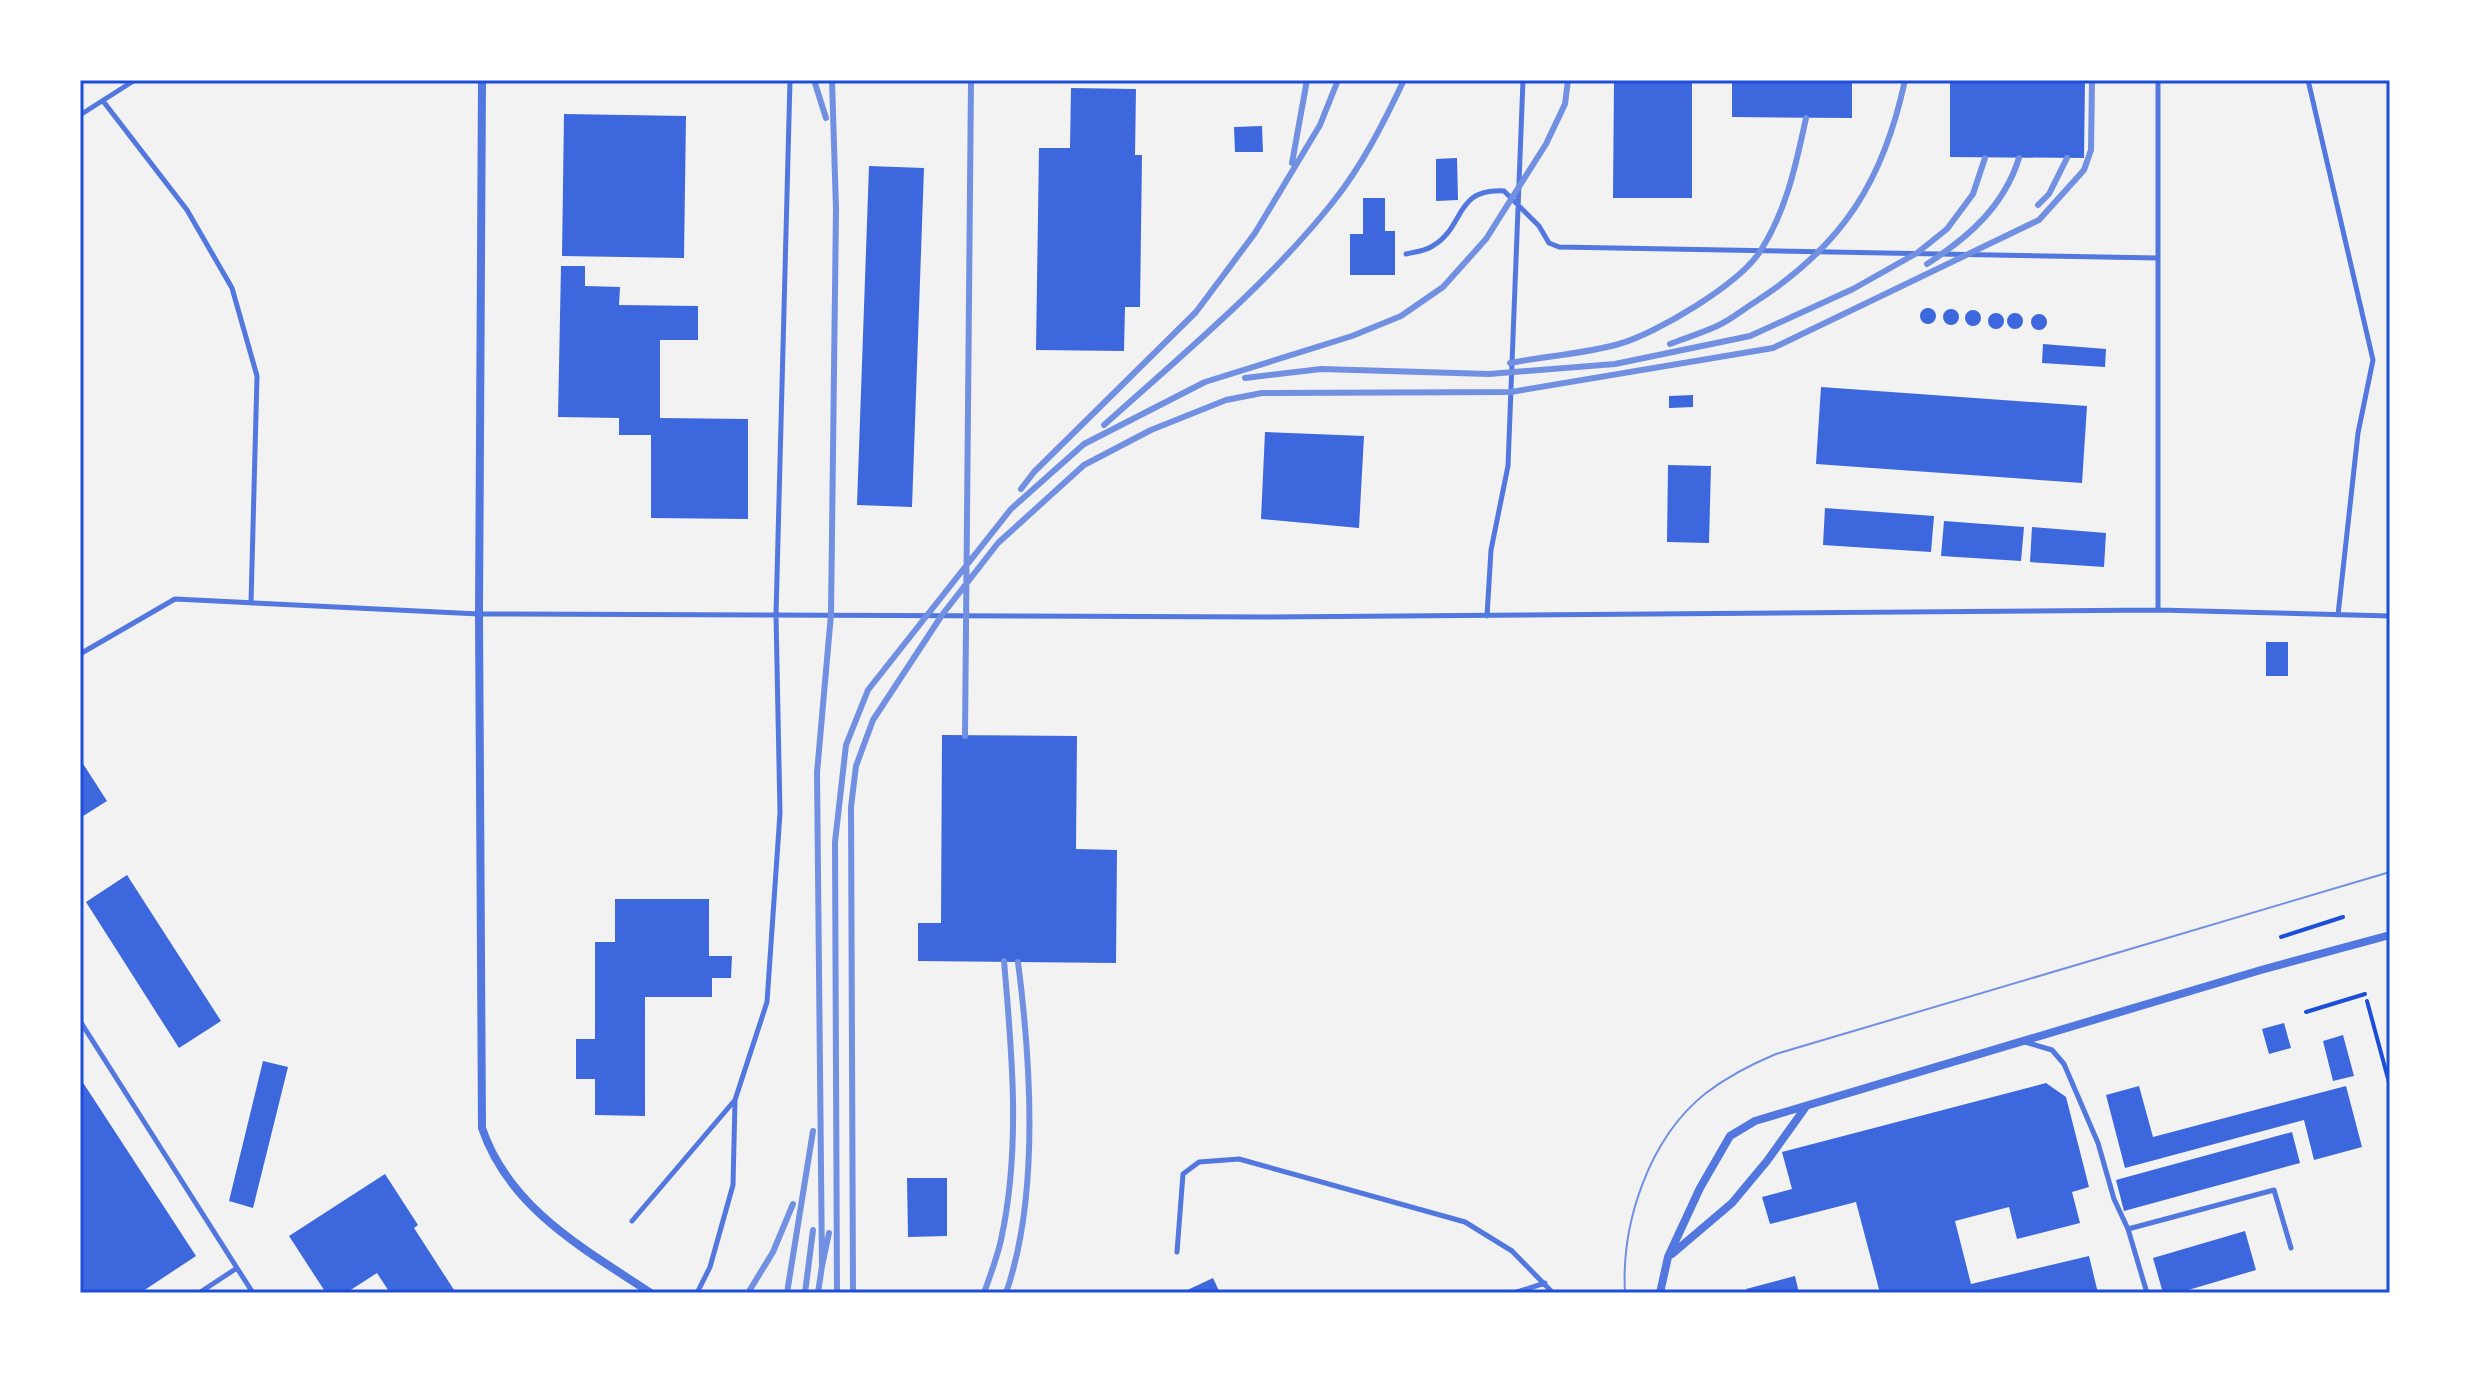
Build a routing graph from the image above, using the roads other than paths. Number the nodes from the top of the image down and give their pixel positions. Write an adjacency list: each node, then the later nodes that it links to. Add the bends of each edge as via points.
1 (135, 80): 7 (lane)
2 (482, 80): 14 (street)
3 (790, 80): 15 (lane)
4 (1523, 80): 9 (lane)
5 (2158, 80): 11 (lane)
6 (2308, 80): 16 (lane, via 2373,360 2358,433)
7 (103, 101): 8 (lane); 12 (lane, via 187,210 232,288 257,376)
8 (80, 115)
9 (1518, 205): 10 (lane, via 1504,191 1486,190 1469,199 1449,231 1432,246); 11 (lane, via 1549,243 1559,247); 17 (lane, via 1508,466 1491,550)
10 (1406, 254)
11 (2158, 258): 13 (lane)
12 (251, 603): 14 (lane); 19 (lane, via 175,599)
13 (2158, 610): 16 (lane); 17 (lane)
14 (479, 614): 15 (lane); 34 (street, via 482,1128 505,1178 556,1230)
15 (776, 615): 17 (lane); 23 (lane, via 780,813 767,1002)
16 (2338, 615): 18 (lane)
17 (1487, 616)
18 (2390, 616)
19 (80, 654)
20 (2390, 935): 22 (street)
21 (80, 1021): 30 (lane)
22 (2023, 1041): 24 (street); 26 (lane, via 2052,1050 2064,1064)
23 (735, 1100): 25 (lane); 35 (lane, via 733,1185 710,1267)
24 (1806, 1107): 29 (street, via 1732,1203); 29 (street, via 1755,1121 1730,1136)
25 (632, 1221)
26 (2128, 1229): 27 (lane, via 2274,1190); 39 (lane)
27 (2291, 1248)
28 (1177, 1252): 31 (lane, via 1183,1174 1199,1162 1239,1159 1465,1222 1512,1251)
29 (1668, 1257): 38 (street)
30 (237, 1268): 32 (lane); 33 (lane)
31 (1545, 1283): 36 (lane); 37 (lane)
32 (199, 1293)
33 (253, 1293)
34 (651, 1293)
35 (697, 1293)
36 (1514, 1293)
37 (1553, 1293)
38 (1660, 1293)
39 (2147, 1293)

